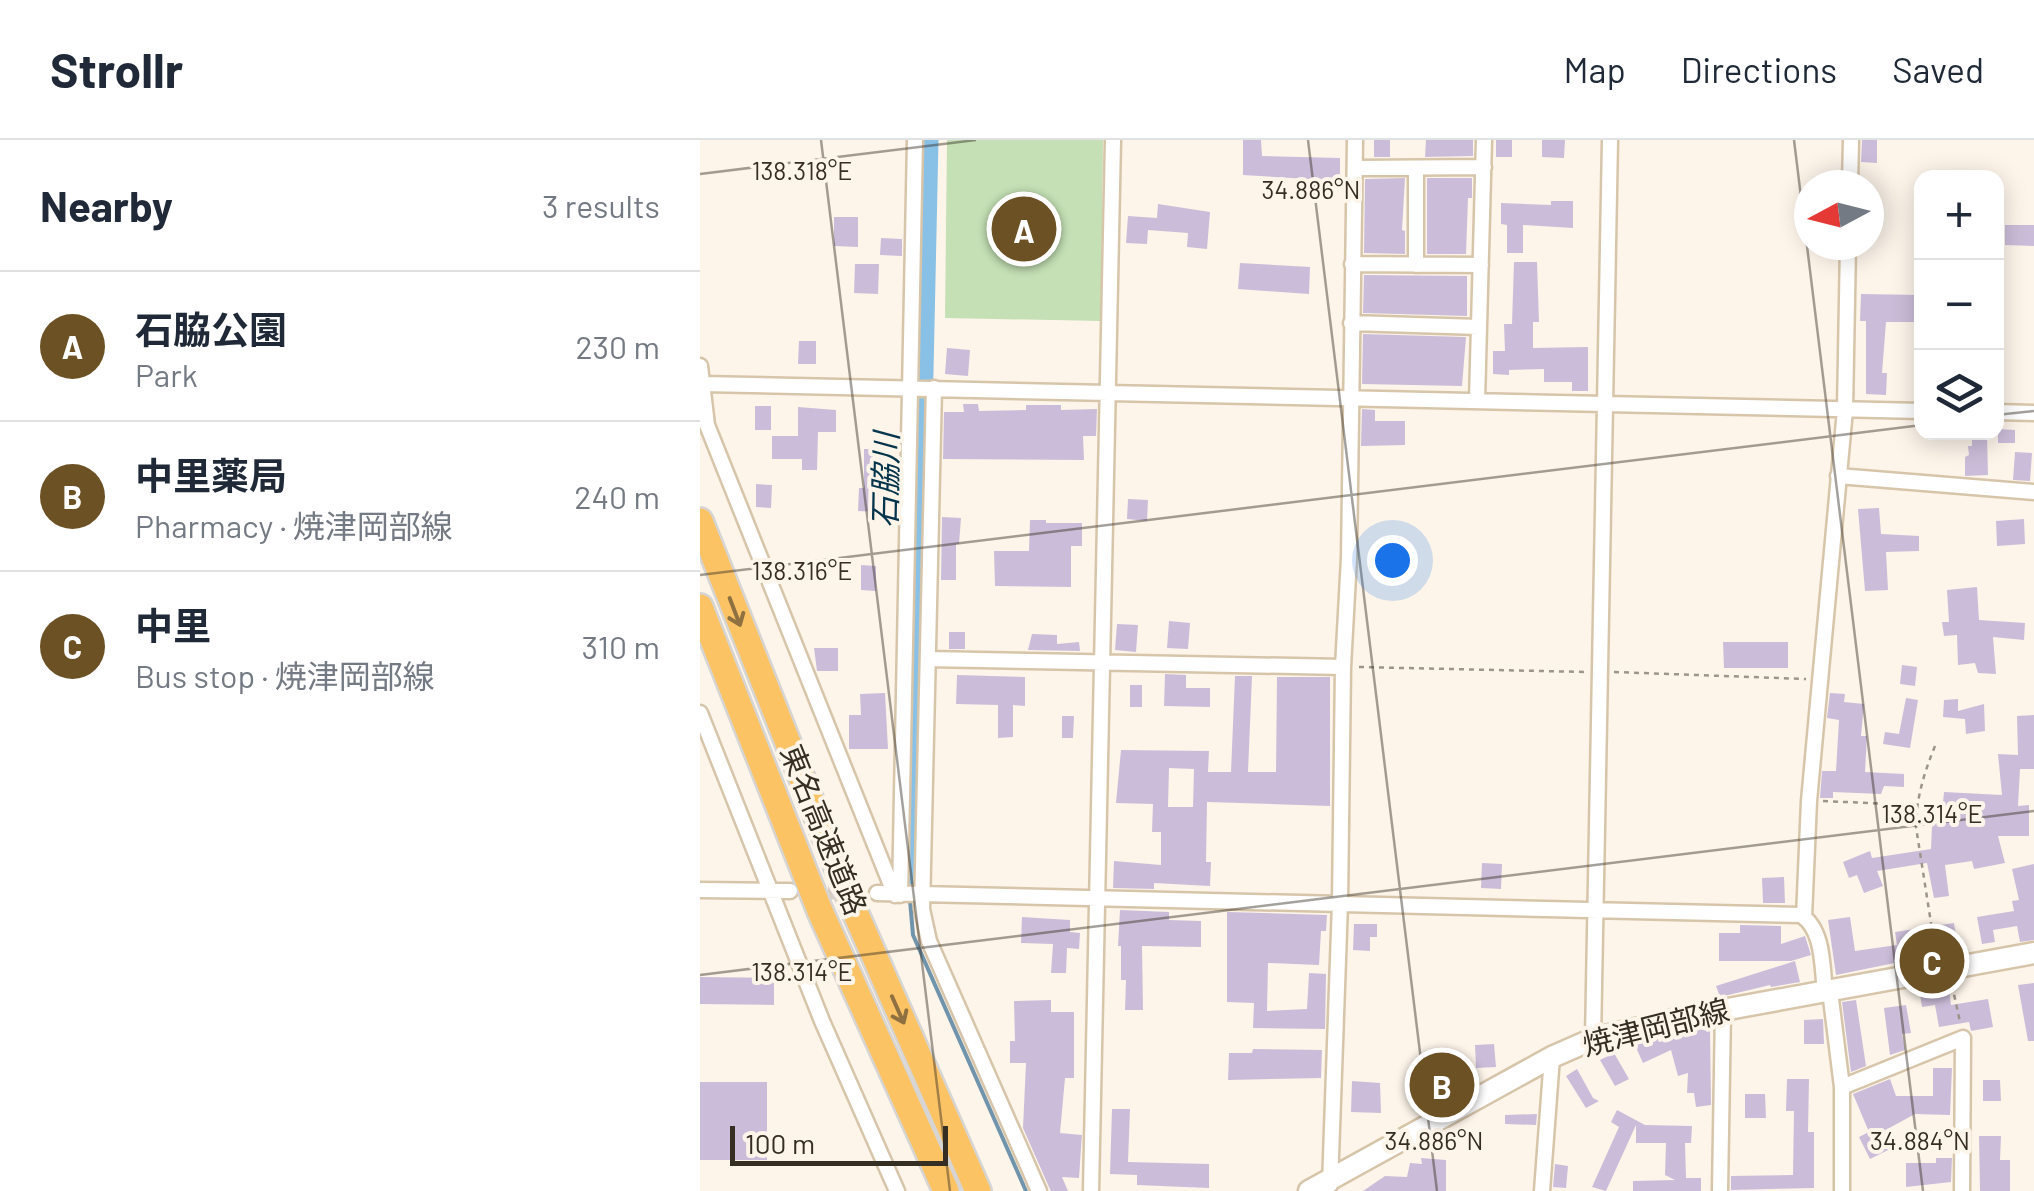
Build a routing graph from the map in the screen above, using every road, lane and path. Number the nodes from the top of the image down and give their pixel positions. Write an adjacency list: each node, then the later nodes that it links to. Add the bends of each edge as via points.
1 (915, 140): 19 (street)
2 (1114, 140): 21 (street)
3 (1355, 140): 8 (street)
4 (1484, 140): 7 (street)
5 (1610, 140): 24 (street)
6 (1851, 140): 10 (street)
7 (1484, 167): 9 (street); 14 (street)
8 (1354, 168): 9 (street); 12 (street)
9 (1416, 168): 13 (street)
10 (1850, 170)
11 (1848, 260): 25 (street)
12 (1352, 264): 13 (street); 15 (street)
13 (1416, 265): 14 (street)
14 (1481, 265): 16 (street)
15 (1351, 323): 16 (street); 22 (street)
16 (1479, 328): 23 (street)
17 (700, 366): 18 (street)
18 (702, 384): 19 (street); 48 (street, via 707,426)
19 (911, 387): 20 (street); 48 (street)
20 (934, 388): 21 (street); 34 (street)
21 (1108, 391): 22 (street); 35 (street)
22 (1350, 398): 23 (street); 36 (street)
23 (1478, 400): 24 (street)
24 (1605, 404): 25 (street); 52 (street)
25 (1844, 410): 26 (street); 29 (street)
26 (1914, 411)
27 (2004, 412): 28 (street)
28 (2034, 413)
29 (1838, 476): 30 (street); 39 (street)
30 (2034, 492)
31 (700, 521): 66 (highway, 東名高速道路, one-way to 66, via 855,912)
32 (700, 607): 53 (highway, 東名高速道路)
33 (700, 654): 53 (highway)
34 (928, 659): 35 (street); 49 (street)
35 (1103, 664): 36 (street); 50 (street)
36 (1343, 667): 37 (path); 51 (street)
37 (1595, 672)
38 (1614, 672): 39 (path)
39 (1820, 680): 42 (street)
40 (700, 712): 46 (street)
41 (1935, 746): 43 (path)
42 (1809, 801): 43 (path); 54 (street)
43 (1916, 810): 56 (path)
44 (700, 890): 46 (street)
45 (790, 891): 46 (street)
46 (771, 892): 64 (street)
47 (877, 894): 48 (street)
48 (898, 895): 49 (street)
49 (922, 895): 50 (street); 67 (street, via 929,941)
50 (1099, 900): 51 (street); 68 (street)
51 (1340, 903): 52 (street); 63 (street)
52 (1594, 910): 54 (street); 60 (street)
53 (820, 911): 65 (highway, 東名高速道路)
54 (1804, 916): 57 (street, via 1818,939)
55 (2034, 953): 56 (main road, 焼津岡部線)
56 (1944, 970): 57 (main road, 焼津岡部線); 59 (path)
57 (1828, 992): 58 (main road, 焼津岡部線); 62 (street)
58 (1723, 1011): 60 (main road, 焼津岡部線); 71 (street)
59 (1963, 1038): 62 (street); 73 (street)
60 (1592, 1039): 61 (main road, 焼津岡部線)
61 (1552, 1057): 63 (main road, 焼津岡部線); 70 (street)
62 (1842, 1086): 72 (street)
63 (1330, 1185): 69 (main road, 焼津岡部線)
64 (896, 1191)
65 (946, 1191)
66 (978, 1191)
67 (1040, 1191)
68 (1091, 1191)
69 (1309, 1191)
70 (1542, 1191)
71 (1720, 1191)
72 (1842, 1191)
73 (1962, 1191)

